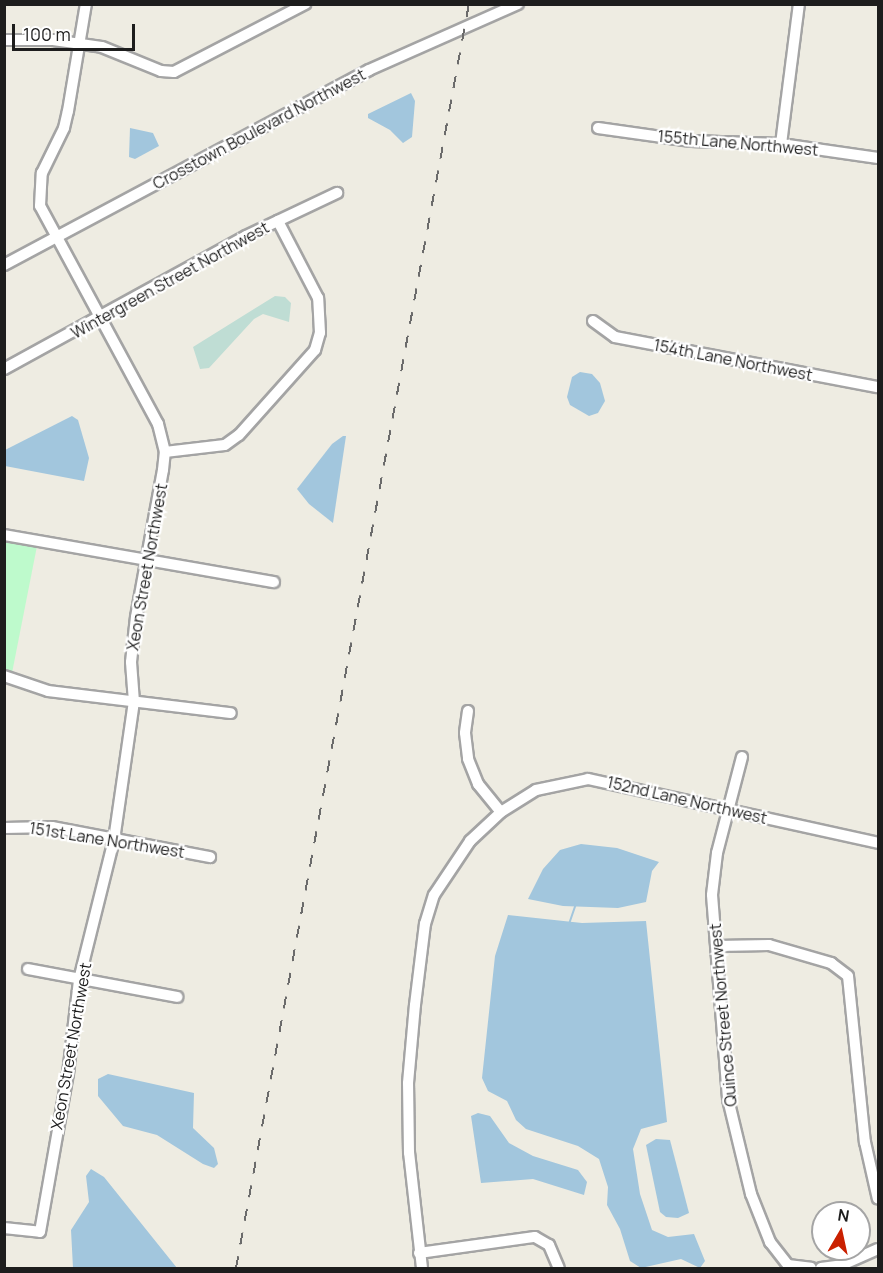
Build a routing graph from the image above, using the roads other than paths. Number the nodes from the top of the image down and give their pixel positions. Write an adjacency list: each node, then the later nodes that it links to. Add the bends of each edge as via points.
1 (86, 4): 6 (street, Xeon Street Northwest)
2 (305, 4): 6 (street, via 174,72 161,71 119,51)
3 (518, 4): 12 (street, Crosstown Boulevard Northwest, via 369,70)
4 (799, 4): 8 (street)
5 (4, 40): 6 (street)
6 (81, 44): 12 (street, Xeon Street Northwest, via 64,128 44,166 38,189 40,206)
7 (598, 128): 8 (street, 155th Lane Northwest, via 691,141)
8 (781, 144): 9 (street, 155th Lane Northwest)
9 (879, 159)
10 (337, 193): 11 (street, Wintergreen Street Northwest)
11 (278, 221): 14 (street, Wintergreen Street Northwest); 18 (street, via 318,298 320,333 315,350 232,440 210,448)
12 (56, 237): 13 (street, Crosstown Boulevard Northwest); 14 (street, Xeon Street Northwest)
13 (4, 265)
14 (102, 317): 16 (street, Wintergreen Street Northwest); 18 (street, Xeon Street Northwest, via 158,424)
15 (593, 321): 17 (street, 154th Lane Northwest, via 615,338)
16 (4, 369)
17 (879, 387)
18 (165, 452): 20 (street, Xeon Street Northwest)
19 (4, 535): 20 (street)
20 (148, 562): 21 (street); 23 (street, Xeon Street Northwest, via 132,641)
21 (274, 582)
22 (4, 676): 23 (street, via 48,691)
23 (134, 702): 25 (street); 30 (street, Xeon Street Northwest)
24 (468, 711): 28 (street, via 468,759 478,784)
25 (231, 713)
26 (742, 758): 27 (street, Quince Street Northwest)
27 (729, 809): 28 (street, 152nd Lane Northwest, via 588,779 536,790); 31 (street, 152nd Lane Northwest); 33 (street, Quince Street Northwest, via 713,875)
28 (501, 812): 40 (street, 152nd Lane Northwest, via 450,866 434,895 425,924 408,1083 411,1201)
29 (4, 828): 30 (street, 151st Lane Northwest, via 31,825)
30 (114, 840): 32 (street, 151st Lane Northwest); 35 (street, Xeon Street Northwest)
31 (879, 843)
32 (210, 857)
33 (717, 946): 37 (street, via 769,945 831,963 848,976 866,1142); 41 (street, Quince Street Northwest, via 728,1099 751,1194)
34 (28, 969): 35 (street)
35 (79, 980): 36 (street); 38 (street, Xeon Street Northwest, via 68,1074 40,1232)
36 (177, 997)
37 (879, 1199)
38 (4, 1228)
39 (879, 1249): 45 (street, via 842,1265)
40 (419, 1252): 42 (street, 152nd Lane Northwest); 43 (street, via 536,1237 549,1245)
41 (786, 1267): 44 (street)
42 (422, 1269)
43 (559, 1269)
44 (811, 1269)
45 (821, 1269)

